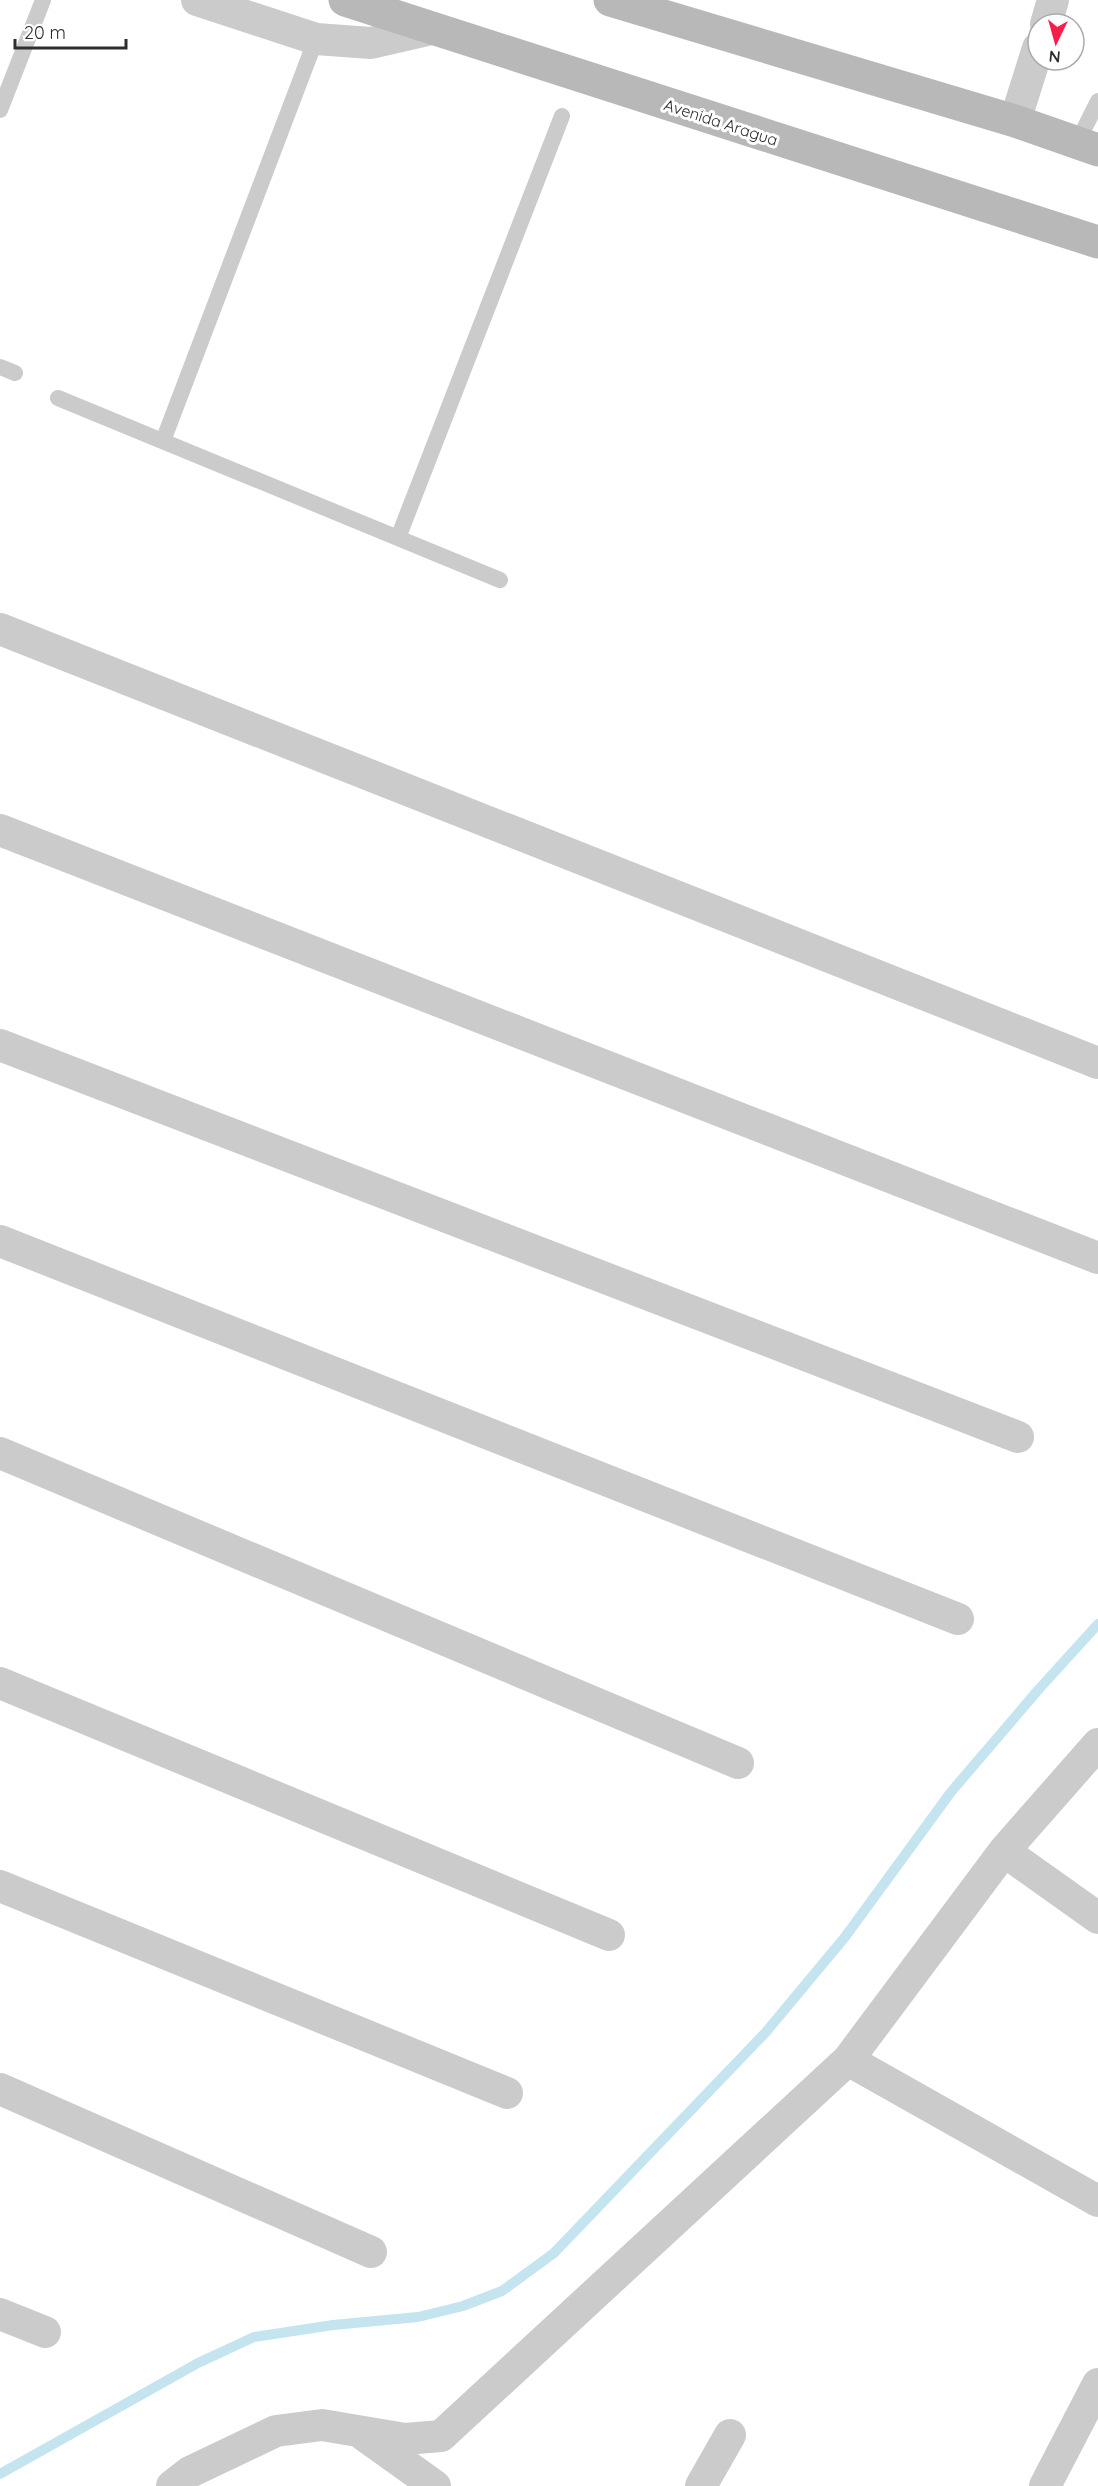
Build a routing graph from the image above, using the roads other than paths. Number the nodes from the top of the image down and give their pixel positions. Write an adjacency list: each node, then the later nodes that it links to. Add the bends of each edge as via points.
1 (44, 0): 8 (lane)
2 (197, 0): 6 (street)
3 (345, 0): 5 (street, Avenida Aragua)
4 (610, 0): 12 (street)
5 (432, 29): 6 (street, via 371,43); 14 (street, Avenida Aragua)
6 (316, 39): 16 (lane)
7 (1030, 72): 12 (street)
8 (3, 93): 10 (lane)
9 (1098, 101): 13 (lane)
10 (0, 110)
11 (562, 116): 17 (lane)
12 (1015, 120): 13 (street)
13 (1087, 146)
14 (1098, 242)
15 (58, 398): 16 (lane)
16 (163, 441): 17 (lane)
17 (398, 538): 18 (lane)
18 (500, 580)
19 (0, 629): 22 (street)
20 (0, 830): 24 (street)
21 (3, 1056): 25 (street)
22 (1098, 1063)
23 (0, 1241): 27 (street)
24 (1098, 1258)
25 (1018, 1437)
26 (0, 1453): 30 (street)
27 (958, 1619)
28 (0, 1683): 34 (street)
29 (1098, 1744): 31 (street)
30 (738, 1763)
31 (1004, 1851): 33 (street); 35 (street)
32 (0, 1886): 37 (street)
33 (1098, 1918)
34 (609, 1935)
35 (848, 2060): 38 (street); 43 (street, via 441,2436 405,2439)
36 (0, 2089): 39 (street)
37 (507, 2093)
38 (1098, 2201)
39 (371, 2252)
40 (0, 2314): 41 (street)
41 (45, 2332)
42 (1098, 2384): 48 (street)
43 (355, 2429): 45 (street, via 322,2425 276,2431 190,2472); 46 (street)
44 (730, 2435): 47 (street)
45 (172, 2486)
46 (435, 2486)
47 (701, 2486)
48 (1045, 2486)

